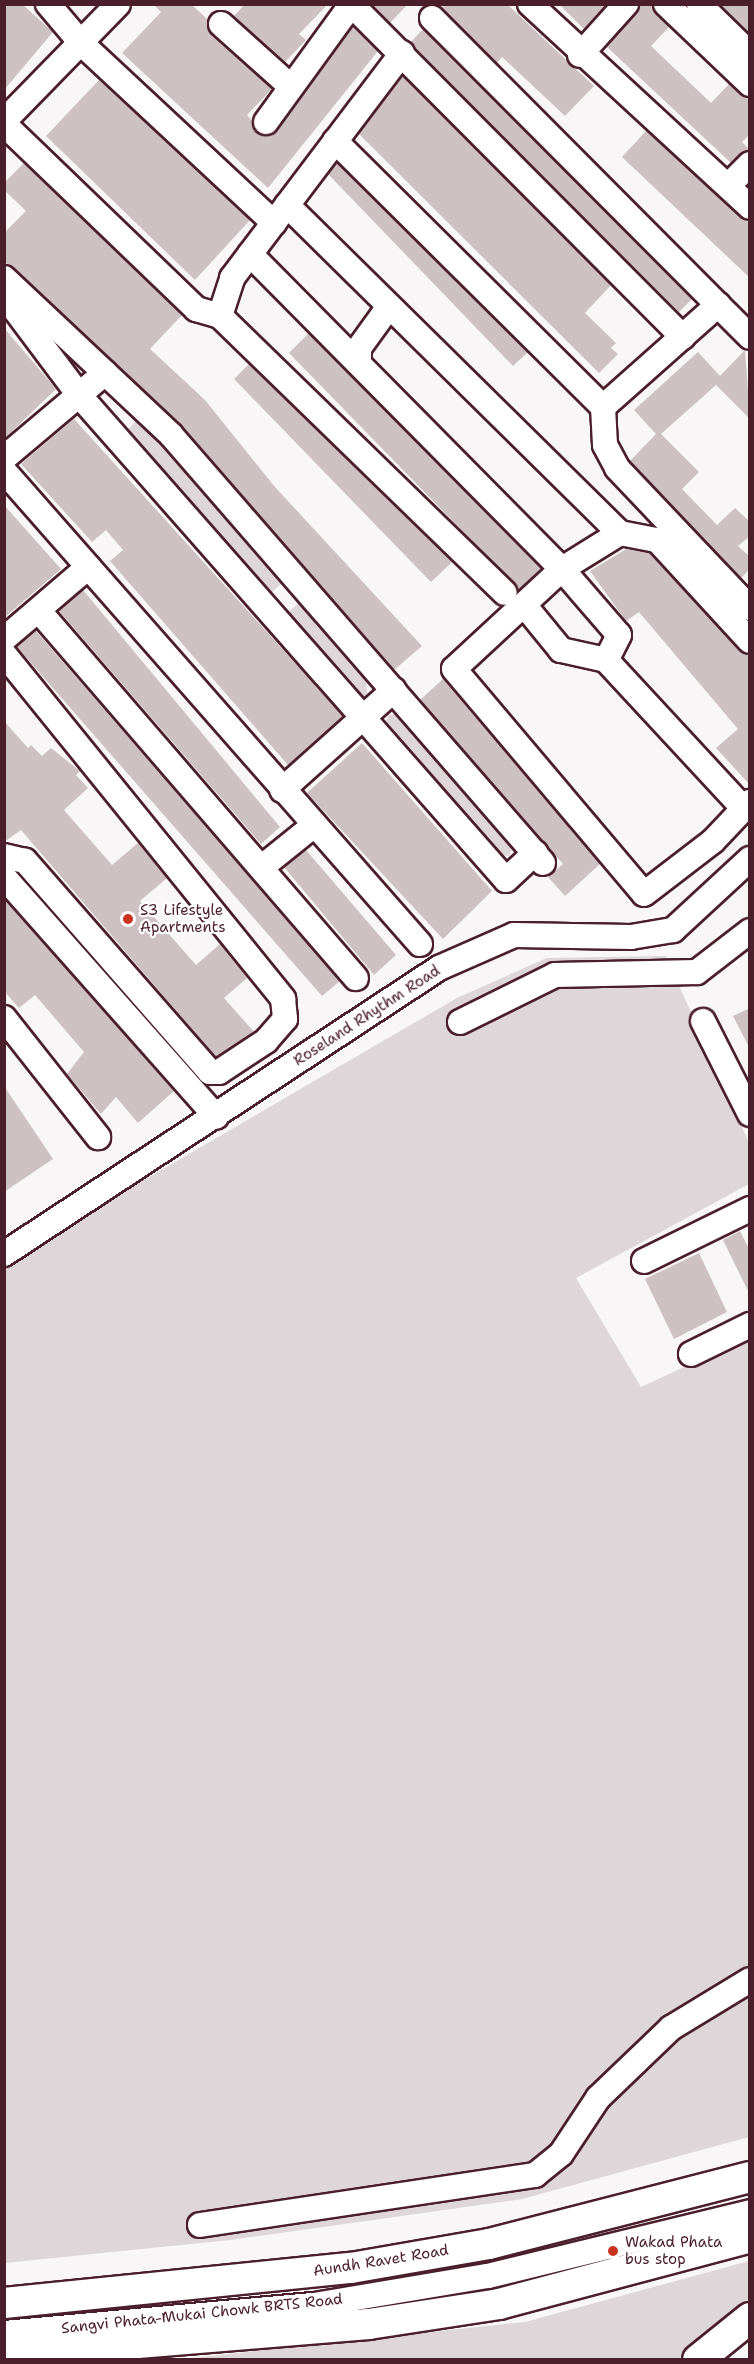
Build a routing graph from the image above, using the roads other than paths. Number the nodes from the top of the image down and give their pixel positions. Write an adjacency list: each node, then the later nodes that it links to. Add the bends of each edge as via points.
1 (48, 4): 10 (street)
2 (118, 4): 10 (street)
3 (530, 4): 13 (street)
4 (626, 4): 13 (street)
5 (666, 4): 14 (street)
6 (699, 4): 12 (street)
7 (351, 5): 11 (street); 15 (street)
8 (432, 18): 26 (street)
9 (221, 24): 15 (street)
10 (81, 43): 16 (street); 22 (street)
11 (402, 54): 18 (street); 29 (street)
12 (750, 54)
13 (580, 55): 20 (street)
14 (750, 84)
15 (290, 86): 17 (street)
16 (4, 122): 28 (street, via 196,309)
17 (266, 122)
18 (335, 141): 22 (street); 34 (street)
19 (750, 164): 20 (street)
20 (728, 186): 21 (street)
21 (750, 207)
22 (280, 214): 23 (street); 27 (street)
23 (250, 254): 28 (street, via 232,278); 31 (street)
24 (4, 278): 32 (street)
25 (4, 295): 33 (street)
26 (718, 305): 29 (street); 30 (street)
27 (388, 308): 31 (street, via 358,348); 37 (street)
28 (220, 316): 40 (street)
29 (683, 337): 34 (street)
30 (750, 337)
31 (359, 361): 39 (street)
32 (105, 373): 33 (street); 48 (street, via 171,435)
33 (79, 395): 35 (street); 49 (street)
34 (603, 407): 42 (street, via 605,445 617,468)
35 (4, 458)
36 (4, 471): 38 (street)
37 (620, 533): 39 (street); 45 (street, via 657,540)
38 (88, 567): 43 (street); 50 (street)
39 (562, 569): 41 (street); 47 (street, via 619,635)
40 (505, 593)
41 (525, 606): 47 (street, via 561,650); 53 (street, via 454,669 644,894)
42 (750, 608)
43 (39, 611): 44 (street); 56 (street)
44 (4, 639)
45 (750, 641)
46 (4, 654): 54 (street, via 283,999 285,1019 266,1041 219,1072 210,1071 26,861)
47 (606, 660): 51 (street)
48 (394, 690): 49 (street); 49 (street, via 539,858 506,880)
49 (363, 718): 50 (street)
50 (282, 790): 52 (street)
51 (746, 805): 53 (street)
52 (313, 826): 56 (street); 59 (street)
53 (713, 841): 55 (street)
54 (4, 856)
55 (746, 862): 65 (street, Roseland Rhythm Road, via 673,930 631,937 514,935 490,942 386,1000)
56 (262, 867): 60 (street)
57 (4, 877): 65 (street)
58 (750, 931): 63 (street, via 697,972 555,975)
59 (420, 944)
60 (356, 978)
61 (4, 1018): 66 (street)
62 (703, 1021): 64 (street)
63 (460, 1022)
64 (750, 1114)
65 (216, 1117): 68 (street, Roseland Rhythm Road)
66 (98, 1137)
67 (750, 1209): 69 (street)
68 (4, 1254)
69 (644, 1261)
70 (750, 1325): 71 (street)
71 (691, 1354)
72 (750, 1980): 75 (street, via 671,2028 598,2098 561,2154 535,2175)
73 (750, 2177): 77 (main road, Aundh Ravet Road, via 489,2244 351,2268)
74 (750, 2212): 79 (street, Sangvi Phata-Mukai Chowk BRTS Road, via 488,2276 314,2306)
75 (200, 2225)
76 (750, 2237): 81 (main road, via 499,2304 369,2324)
77 (4, 2303)
78 (750, 2318): 82 (main road)
79 (4, 2333)
80 (750, 2340): 83 (main road)
81 (4, 2354)
82 (698, 2360)
83 (724, 2360)

